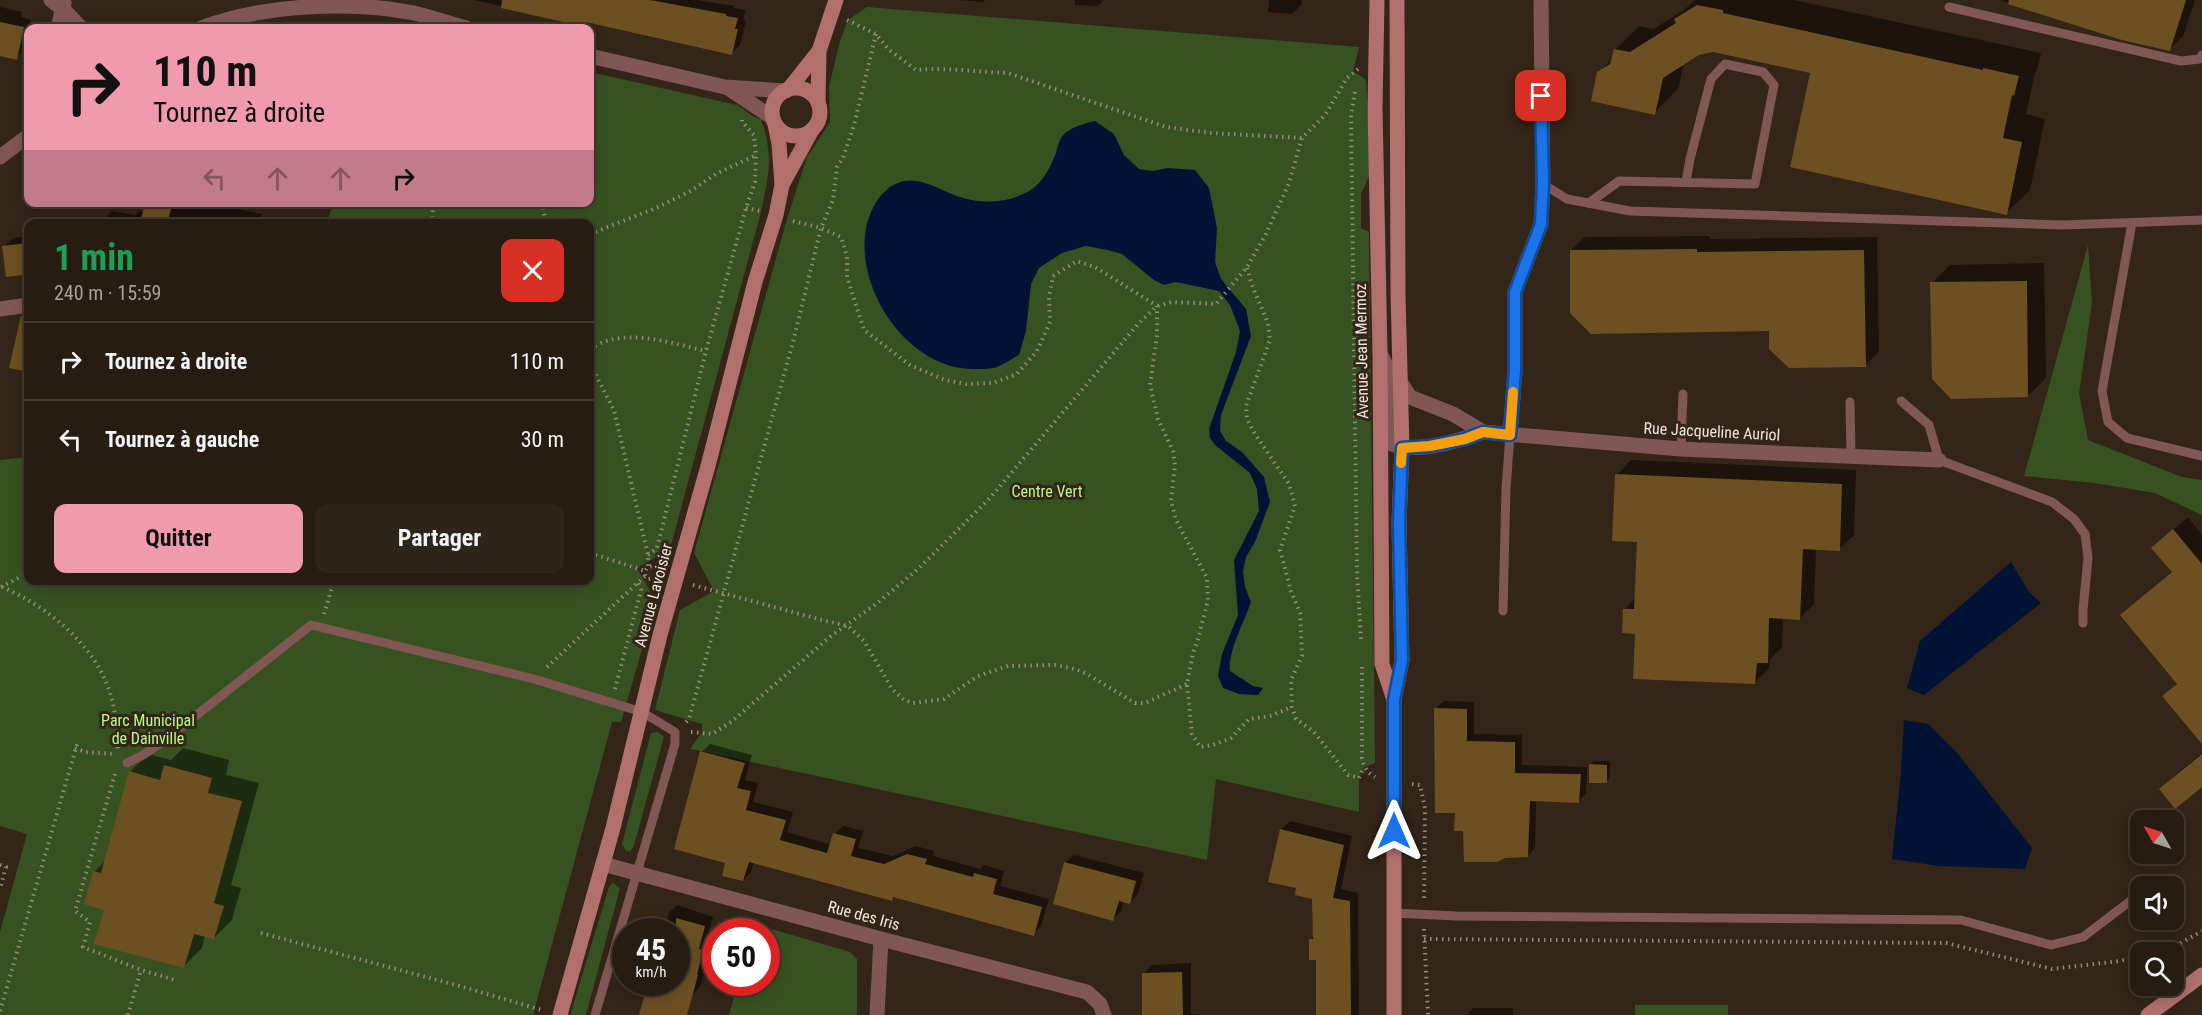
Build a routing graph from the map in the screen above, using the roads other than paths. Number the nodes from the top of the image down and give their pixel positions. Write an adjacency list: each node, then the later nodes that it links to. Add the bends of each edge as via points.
1 (836, 0): 12 (main road)
2 (1377, 0): 30 (main road, Avenue Jean Mermoz)
3 (1397, 0): 31 (main road, Avenue Jean Mermoz)
4 (1541, 0): 23 (street)
5 (59, 3): 8 (street); 9 (street)
6 (356, 3): 10 (street, via 264,12); 11 (street)
7 (1949, 7): 13 (lane, via 2181,62 2200,59)
8 (58, 24)
9 (77, 24)
10 (214, 24)
11 (452, 24)
12 (819, 51): 16 (main road); 17 (main road)
13 (2202, 55)
14 (594, 57): 15 (street)
15 (725, 87): 16 (street); 18 (street)
16 (788, 90): 17 (main road, via 809,93); 18 (main road, via 774,102)
17 (818, 103): 19 (main road, via 818,120)
18 (774, 121): 19 (main road, via 779,130 792,136); 24 (main road, Avenue Lavoisier)
19 (812, 129): 24 (main road, Avenue Lavoisier)
20 (24, 139): 21 (street)
21 (0, 157)
22 (1686, 182): 22 (lane, via 1711,79 1725,64 1763,72 1774,85 1755,184); 25 (lane, via 1618,181)
23 (1543, 184): 25 (lane, via 1567,199); 36 (street, via 1541,224 1515,292)
24 (782, 185): 45 (main road, Avenue Lavoisier)
25 (1589, 203): 27 (lane, via 1630,211 2062,225)
26 (2202, 220): 27 (lane)
27 (2132, 223): 40 (lane, via 2102,391 2108,422 2127,438)
28 (24, 306): 29 (street)
29 (0, 309)
30 (1380, 353): 37 (street, via 1390,373 1392,444); 44 (main road, Avenue Jean Mermoz, via 1382,664)
31 (1400, 380): 35 (street, via 1410,397 1453,414); 37 (main road, Avenue Jean Mermoz)
32 (1683, 394): 38 (lane)
33 (1901, 401): 41 (lane, via 1929,424)
34 (1850, 402): 39 (lane)
35 (1483, 432): 36 (street, Rue Jacqueline Auriol); 37 (street, via 1430,446)
36 (1510, 435): 38 (street, Rue Jacqueline Auriol); 42 (lane)
37 (1402, 448): 44 (main road, Avenue Jean Mermoz, via 1402,660)
38 (1681, 449): 39 (street, Rue Jacqueline Auriol)
39 (1851, 455): 41 (street, Rue Jacqueline Auriol)
40 (2202, 456)
41 (1939, 460): 43 (lane, via 2052,502 2074,519 2085,534 2088,558)
42 (1503, 611)
43 (2083, 623)
44 (1394, 700): 50 (main road, Avenue Jean Mermoz)
45 (642, 712): 46 (lane, via 534,679 310,625 165,740); 47 (main road, Avenue Lavoisier); 48 (lane, via 675,732 675,744)
46 (127, 763)
47 (603, 864): 48 (street, Rue des Iris); 53 (main road, Avenue Lavoisier)
48 (637, 872): 51 (street, Rue des Iris); 54 (lane)
49 (2130, 900): 50 (lane, via 2083,938 2051,945 1961,920)
50 (1393, 914): 57 (main road, Avenue Jean Mermoz)
51 (881, 939): 55 (street); 56 (street, Rue des Iris, via 1087,992 1100,1004)
52 (2202, 975): 58 (main road)
53 (553, 1013)
54 (595, 1015)
55 (877, 1015)
56 (1104, 1015)
57 (1394, 1015)
58 (2148, 1015)

